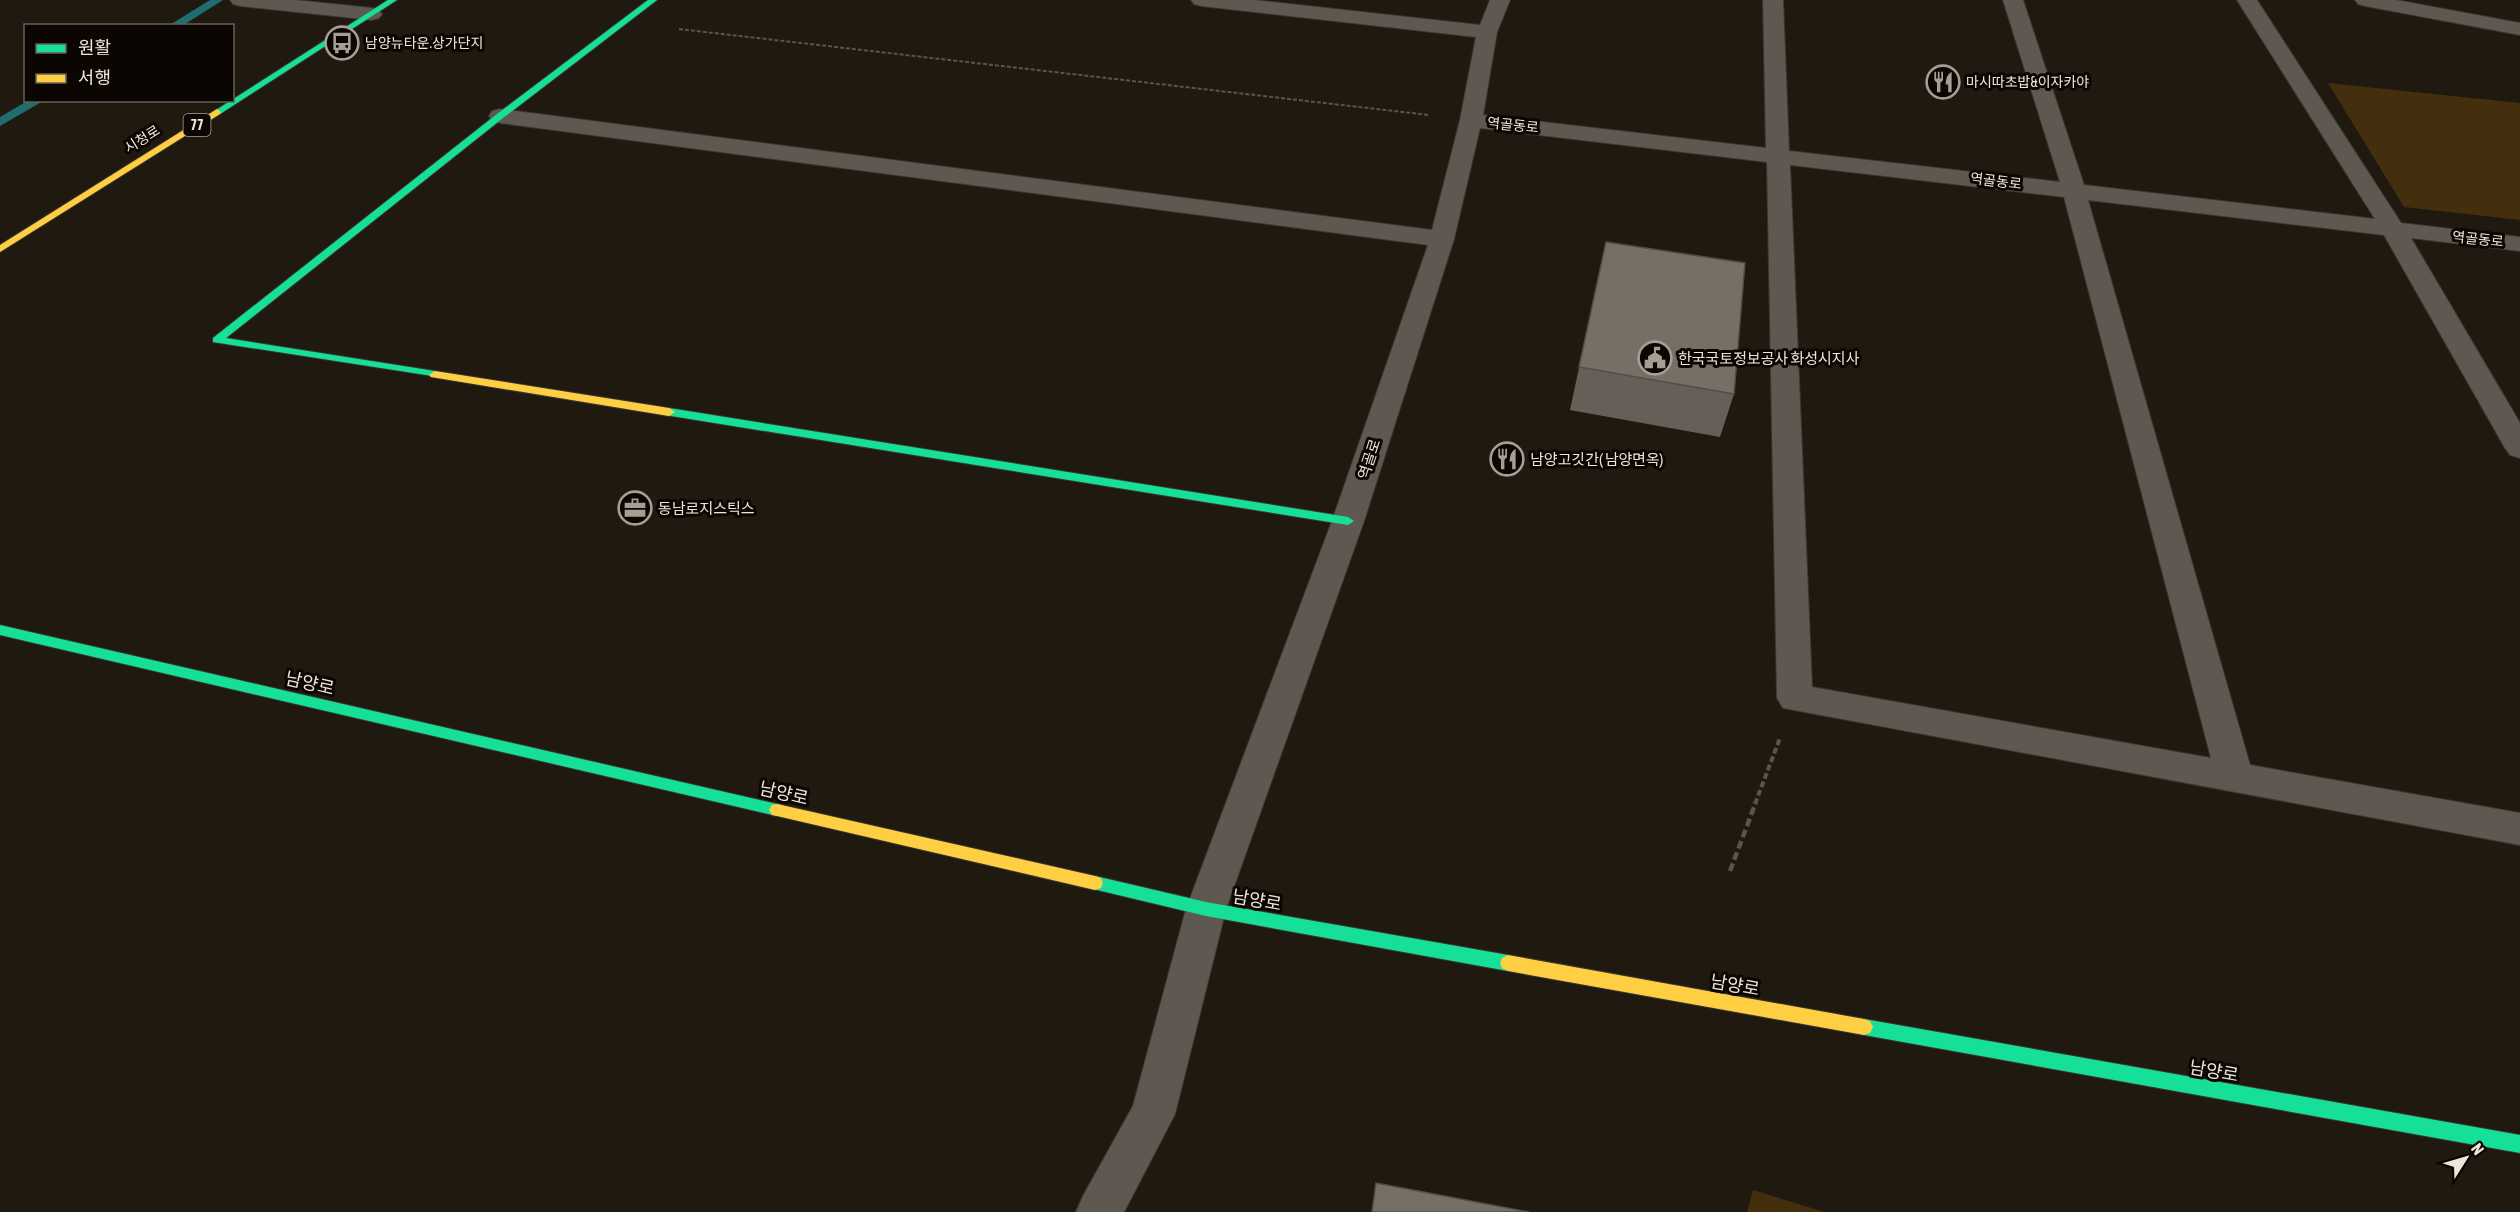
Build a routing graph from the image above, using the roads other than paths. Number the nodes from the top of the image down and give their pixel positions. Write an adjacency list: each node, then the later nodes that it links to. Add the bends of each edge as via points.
1 (240, 0): 11 (street)
2 (393, 0): 11 (main road, 시청로 / 77)
3 (653, 0): 17 (main road)
4 (1201, 0): 14 (street)
5 (1500, 0): 14 (street, 역골로)
6 (1773, 0): 19 (street)
7 (2013, 0): 20 (street)
8 (2247, 0): 21 (street)
9 (2365, 0): 13 (street)
10 (2506, 8): 12 (street)
11 (372, 14): 15 (main road, 시청로 / 77)
12 (2520, 24)
13 (2520, 29)
14 (1487, 32): 18 (street, 역골로)
15 (234, 101)
16 (233, 102): 24 (main road, 시청로 / 77)
17 (500, 116): 22 (street); 26 (main road, via 217,340)
18 (1471, 120): 19 (street, 역골동로); 22 (street, 역골로)
19 (1776, 154): 20 (street, 역골동로); 28 (street, via 1795,698)
20 (2074, 191): 21 (street, 역골동로); 28 (street)
21 (2393, 229): 23 (street, 역골동로); 25 (street)
22 (1442, 239): 26 (street, 역골로)
23 (2520, 244)
24 (0, 249)
25 (2520, 448)
26 (1348, 520): 30 (street, 역골로)
27 (0, 630): 30 (main road, 남양로)
28 (2235, 778): 29 (street)
29 (2520, 829)
30 (1206, 909): 31 (main road, 남양로); 32 (street, 역골로, via 1153,1114)
31 (2520, 1144)
32 (1099, 1212)

